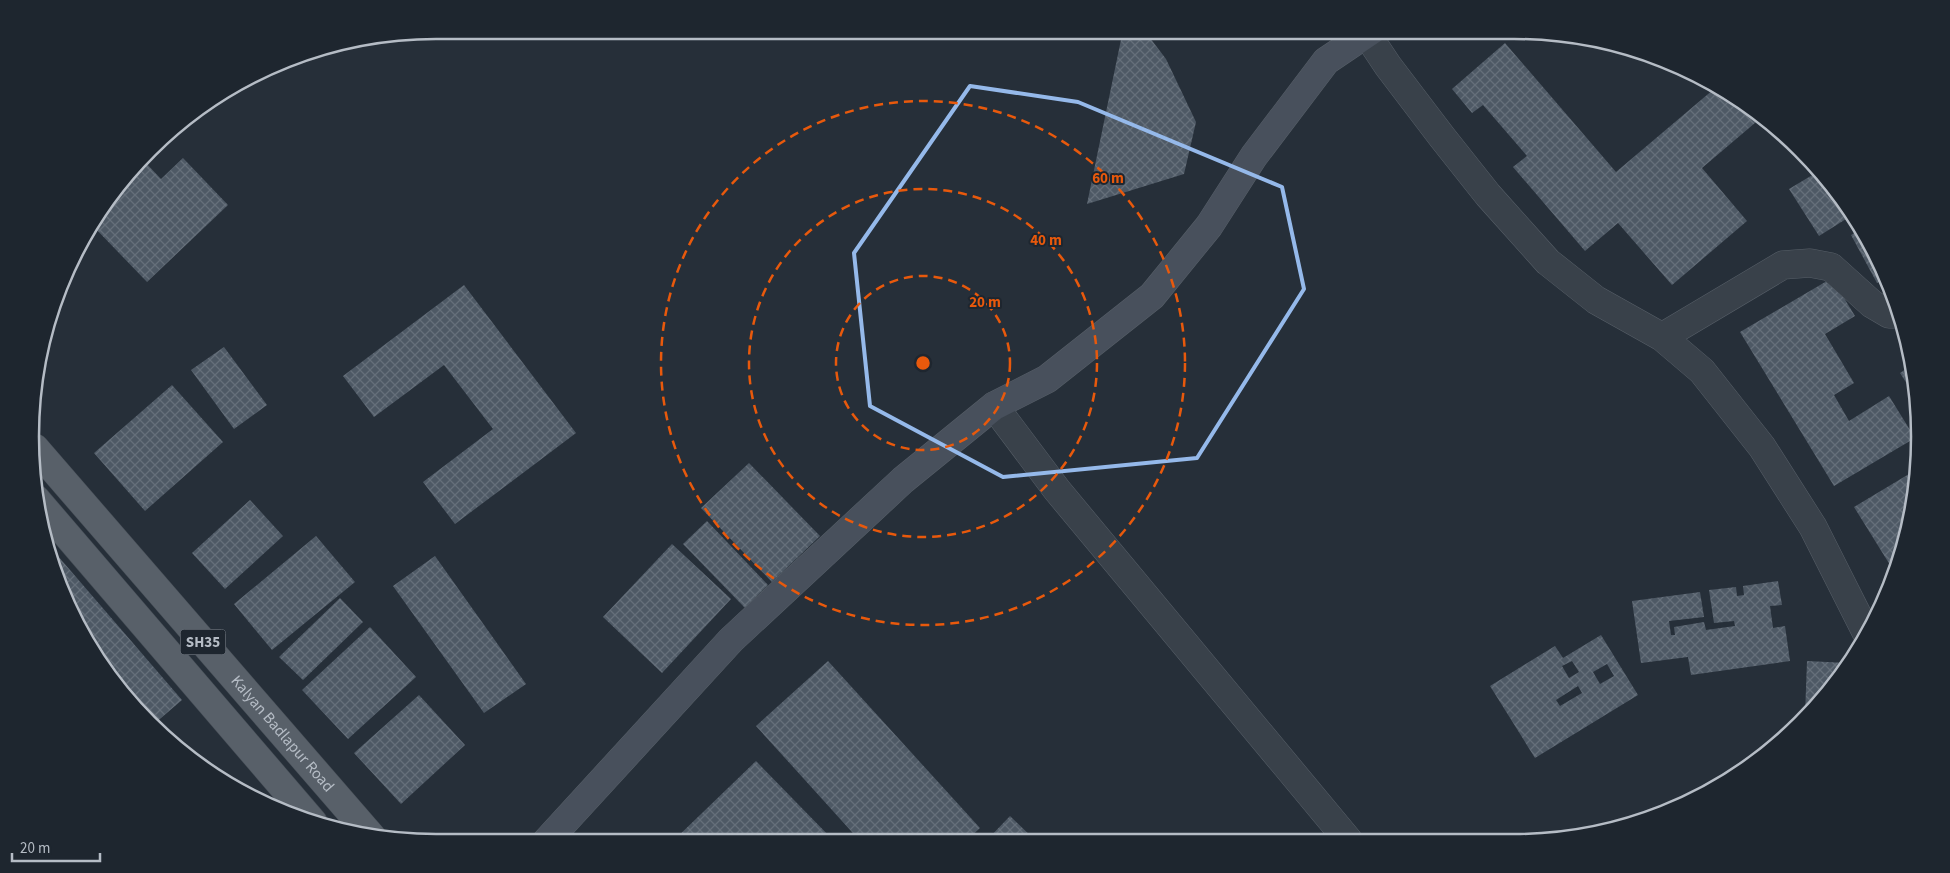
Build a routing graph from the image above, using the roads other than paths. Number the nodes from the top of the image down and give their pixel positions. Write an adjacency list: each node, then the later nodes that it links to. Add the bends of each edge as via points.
1 (1358, 39): 5 (street, via 1326,61 1254,156 1209,226 1152,296 1047,379)
2 (1373, 39): 4 (street, via 1388,66 1442,137 1548,262 1596,300)
3 (1892, 314): 4 (street, via 1872,304 1831,267 1792,264 1783,265)
4 (1662, 337): 8 (street, via 1702,371 1762,447 1813,527)
5 (994, 406): 11 (street, via 903,480 731,640); 12 (street, via 1057,490)
6 (40, 453): 10 (main road, Kalyan Badlapur Road / SH35)
7 (45, 510): 9 (main road, Kalyan Badlapur Road / SH35)
8 (1863, 626)
9 (304, 811)
10 (364, 828)
11 (553, 834)
12 (1343, 834)

